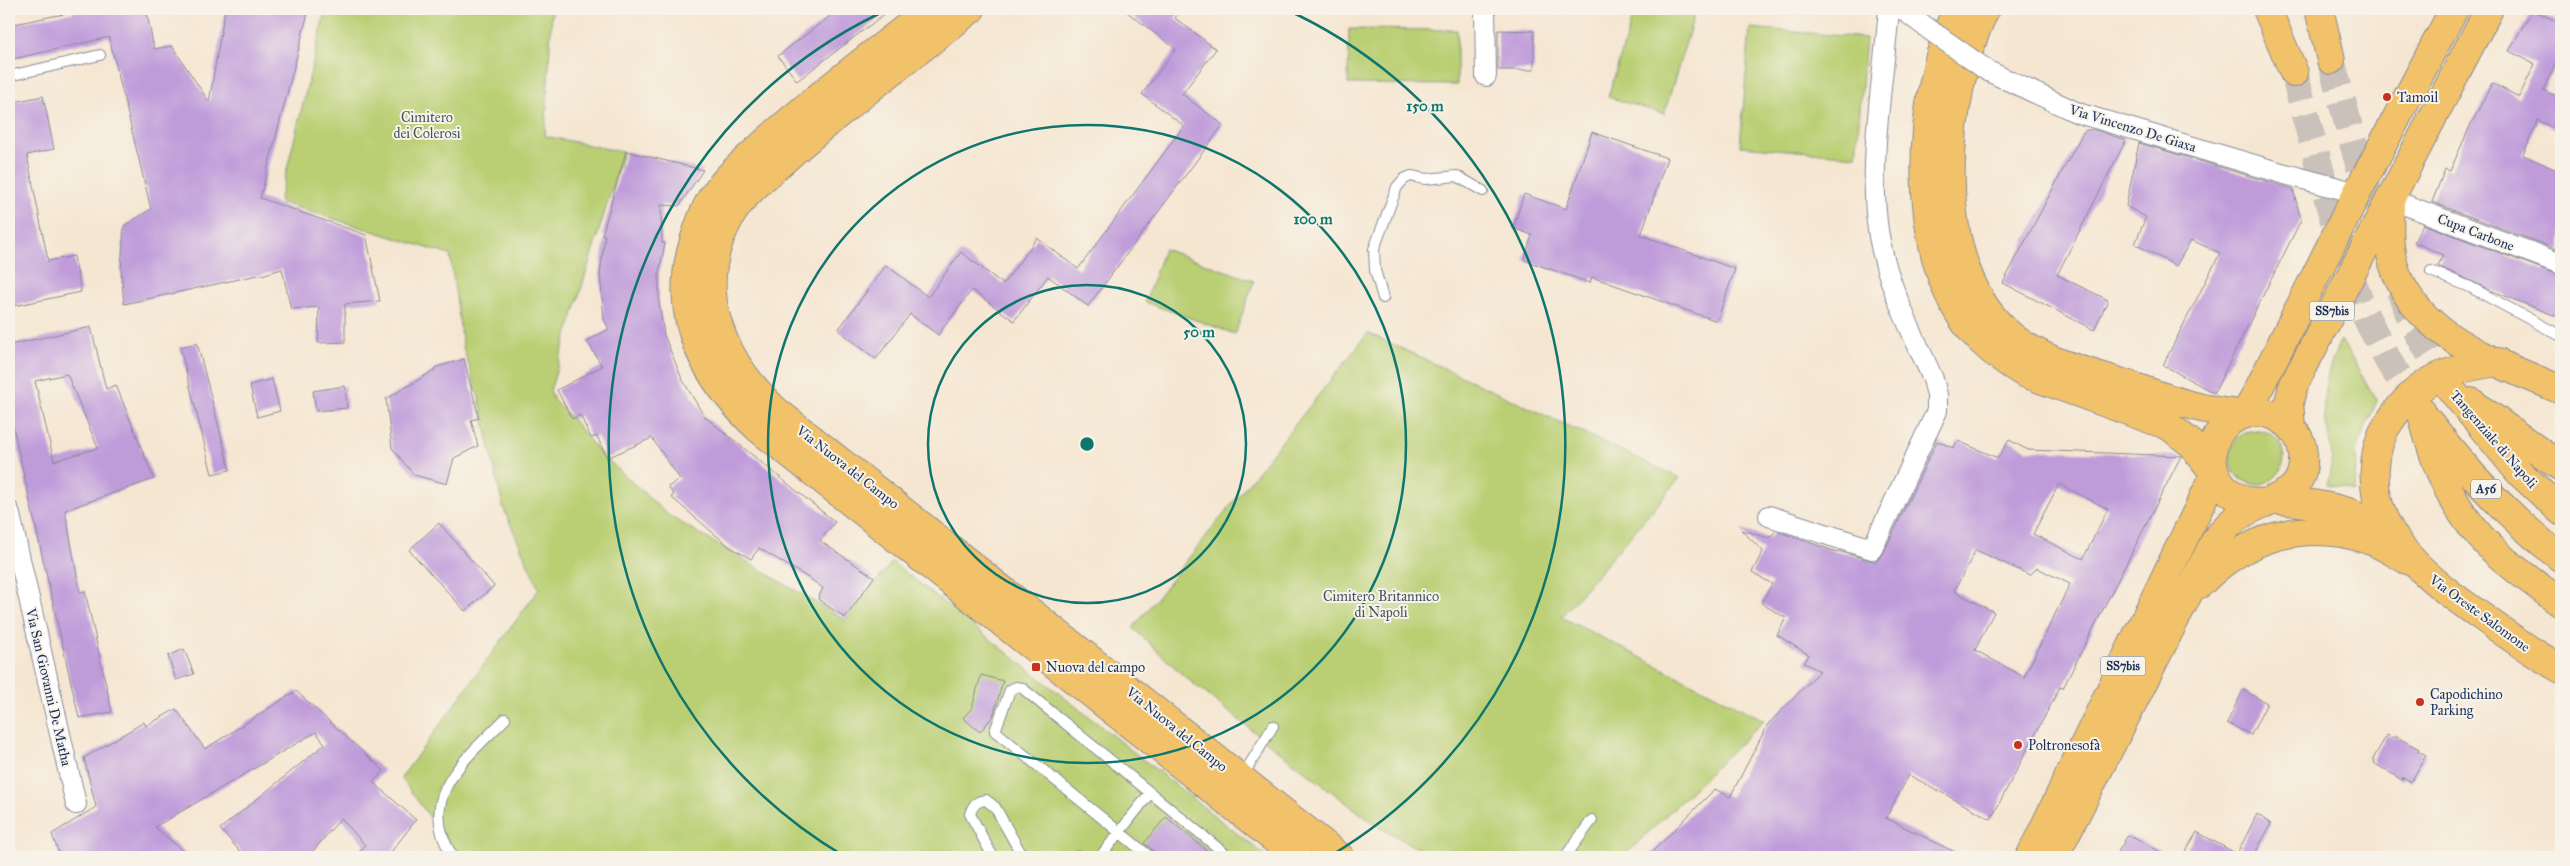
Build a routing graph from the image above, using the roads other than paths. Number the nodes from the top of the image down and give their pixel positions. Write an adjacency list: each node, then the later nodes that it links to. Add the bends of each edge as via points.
1 (930, 9): 53 (main road, Via Nuova del Campo, via 789,121 725,180 710,200 688,257 685,284 695,341 706,366 723,391 759,429)
2 (971, 9): 42 (main road, Via Nuova del Campo, via 805,140 742,200 730,217 714,263 710,284 712,308 729,355 775,410)
3 (1485, 9): 16 (street)
4 (1889, 9): 33 (street, via 1876,165 1877,222 1890,280 1933,379 1938,395 1937,410 1872,549)
5 (1902, 9): 18 (street, Via Vincenzo De Giaxa, bridge, via 1988,71 2078,113)
6 (1957, 9): 29 (main road, via 1938,64 1926,150 1933,240 1947,288 1957,308 1971,329 2004,362 2024,373 2169,426 2192,444)
7 (1985, 9): 26 (main road, via 1961,74 1952,119 1951,174 1960,247 1967,272 1987,310 2014,338 2045,356 2202,408)
8 (2267, 9): 9 (main road, via 2294,73)
9 (2280, 9)
10 (2320, 9): 14 (main road)
11 (2454, 9): 18 (main road, SS7bis)
12 (2489, 9): 19 (main road, SS7bis)
13 (100, 55): 15 (lane)
14 (2331, 60)
15 (9, 76)
16 (1486, 76)
17 (1483, 191): 22 (lane, via 1457,176 1426,179 1411,176 1399,184 1374,249 1375,270)
18 (2357, 193): 26 (main road, SS7bis)
19 (2390, 199): 20 (street, Cupa Carbone); 24 (main road, via 2389,239 2393,263 2416,309 2432,326 2452,339); 27 (main road, SS7bis, via 2293,386 2289,402)
20 (2561, 264)
21 (2431, 270): 23 (lane, via 2470,286)
22 (1383, 298)
23 (2561, 336)
24 (2498, 362): 25 (main road); 34 (main road, Via Oreste Salomone, via 2446,372 2423,384 2403,402 2387,425 2376,452 2374,478 2378,503)
25 (2561, 390)
26 (2246, 414): 27 (main road, via 2270,414); 29 (main road, via 2225,427 2217,437 2213,449)
27 (2292, 427): 30 (main road, SS7bis, via 2303,449 2302,473 2288,494)
28 (2561, 467): 32 (main road, Tangenziale di Napoli / A56, via 2449,386 2520,473)
29 (2215, 474): 30 (main road, via 2229,494 2240,500); 56 (main road, SS7bis)
30 (2271, 502): 34 (main road, via 2330,505); 37 (main road, SS7bis, via 2244,513 2223,530)
31 (9, 511): 44 (street, Via San Giovanni De Matha)
32 (2561, 511)
33 (1769, 516)
34 (2388, 529): 36 (main road, Via Oreste Salomone)
35 (2561, 558): 38 (main road, A56, via 2498,503 2450,450 2419,408 2430,449 2458,509 2499,556)
36 (2417, 564): 37 (main road, via 2368,539 2343,533 2298,530 2272,536 2232,555); 39 (main road, Via Oreste Salomone, via 2446,591)
37 (2184, 602): 57 (main road, SS7bis)
38 (2561, 603)
39 (2561, 669)
40 (505, 719): 47 (lane, via 456,770 444,789 440,810 444,843)
41 (1273, 726): 42 (lane)
42 (1240, 780): 54 (main road, Via Nuova del Campo)
43 (1150, 793): 46 (lane); 46 (lane, via 1022,688 1010,690 995,732); 52 (lane)
44 (76, 804)
45 (1592, 820): 55 (lane)
46 (1119, 832): 50 (lane); 51 (lane)
47 (453, 857)
48 (993, 857): 49 (lane, via 970,814 973,805 980,801 986,800 995,807)
49 (1024, 857)
50 (1100, 857)
51 (1150, 857)
52 (1229, 857)
53 (1297, 857)
54 (1340, 857)
55 (1565, 857)
56 (2030, 857)
57 (2054, 857)

